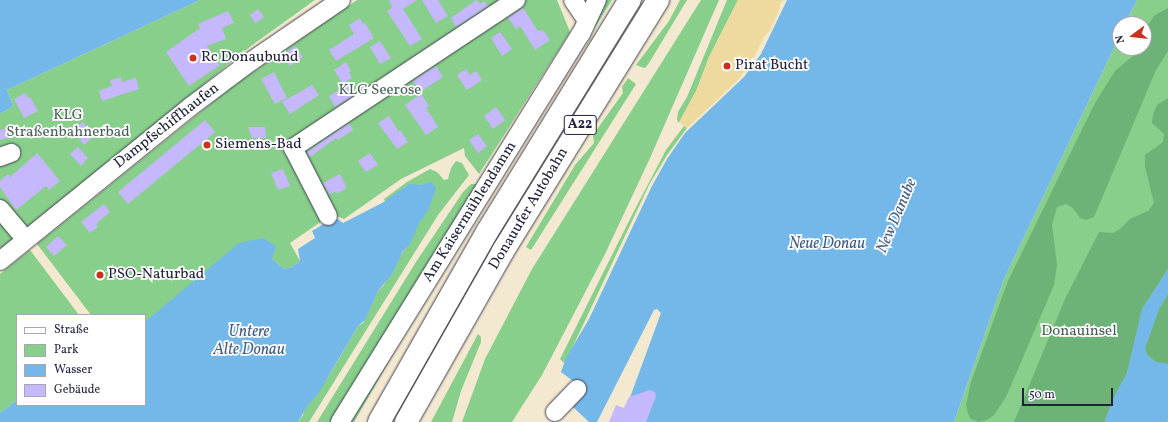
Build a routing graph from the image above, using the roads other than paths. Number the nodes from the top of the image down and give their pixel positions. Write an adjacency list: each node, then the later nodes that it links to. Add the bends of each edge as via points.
1 (341, 0): 10 (street, Dampfschiffhaufen, via 291,33 196,103)
2 (516, 0): 9 (street, via 293,148)
3 (573, 0): 7 (street)
4 (597, 0): 7 (street, Am Kaisermühlendamm)
5 (630, 0): 12 (highway, Donauufer Autobahn / A22, via 491,226)
6 (658, 0): 15 (highway, Donauufer Autobahn / A22, via 503,251)
7 (586, 19): 16 (street, Am Kaisermühlendamm, via 581,34)
8 (0, 209): 10 (street)
9 (328, 216)
10 (26, 240): 11 (street, Dampfschiffhaufen)
11 (0, 261)
12 (404, 377): 17 (highway); 18 (highway, Donauufer Autobahn / A22)
13 (577, 389): 14 (street)
14 (555, 412)
15 (410, 417)
16 (340, 422)
17 (366, 422)
18 (379, 422)

